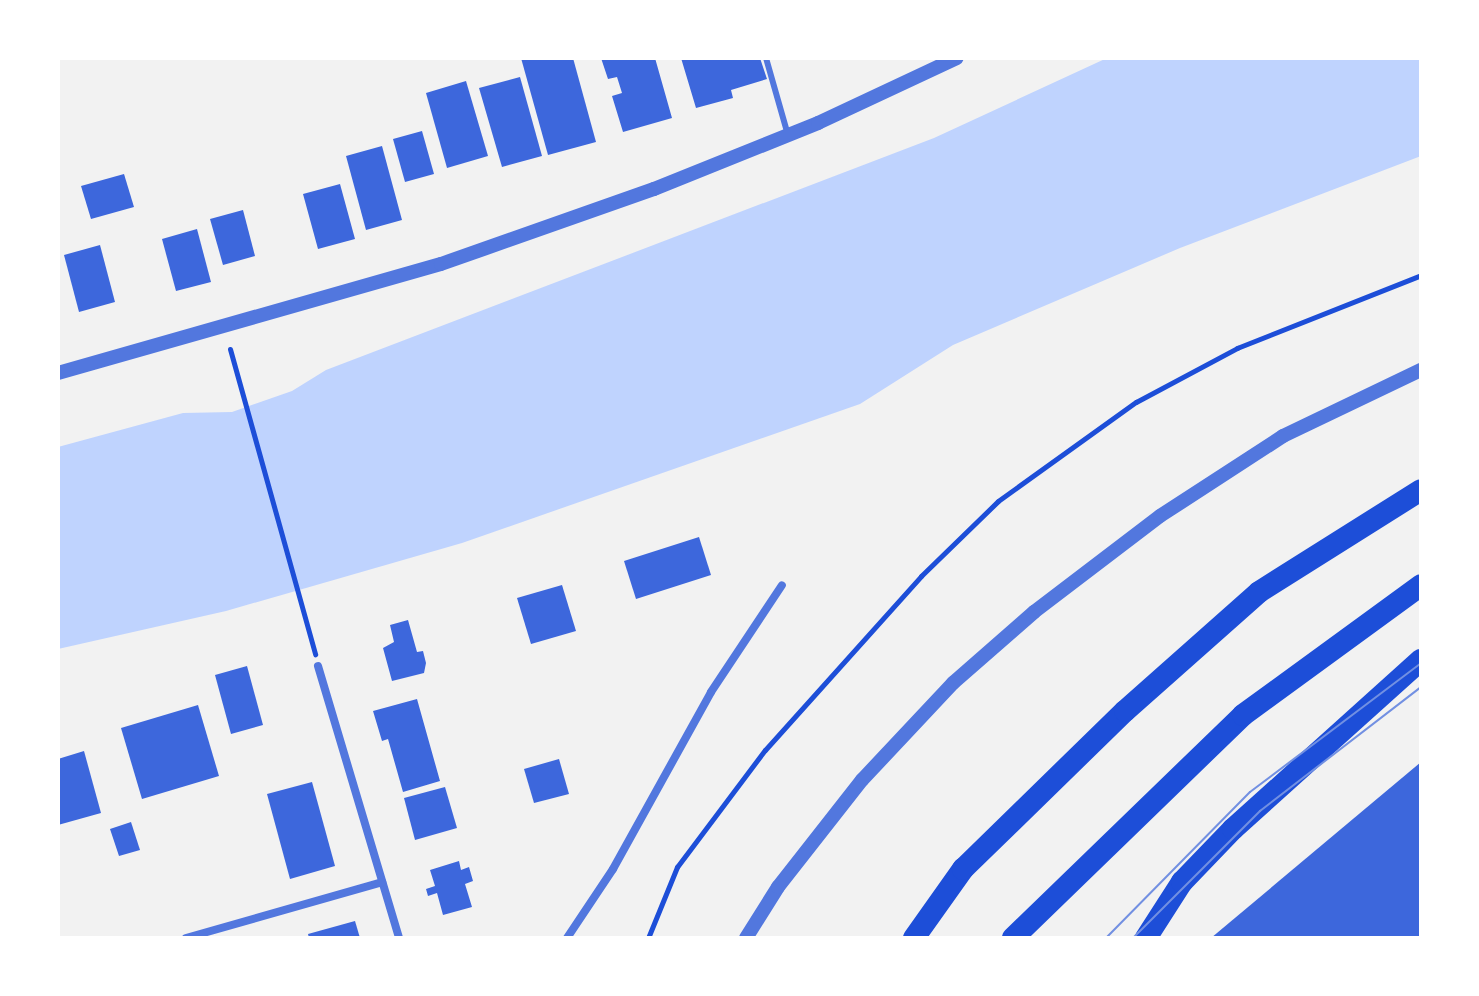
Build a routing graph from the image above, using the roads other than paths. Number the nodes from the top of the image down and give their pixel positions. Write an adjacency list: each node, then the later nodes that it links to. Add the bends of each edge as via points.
1 (766, 58): 3 (lane)
2 (957, 58): 3 (street)
3 (788, 135): 5 (street, via 441,264)
4 (1421, 370): 15 (street, via 1283,436 1160,516 1034,612 953,683 862,780 778,887)
5 (58, 373)
6 (1421, 490): 16 (highway, via 1259,592 1125,711 963,869)
7 (782, 585): 14 (street, via 711,692 613,869)
8 (1421, 585): 17 (highway, via 1243,715)
9 (1421, 660): 18 (highway, via 1233,829 1182,882)
10 (318, 666): 11 (street)
11 (382, 882): 12 (street); 13 (street)
12 (186, 938)
13 (399, 938)
14 (567, 938)
15 (746, 938)
16 (914, 938)
17 (1013, 938)
18 (1146, 938)

